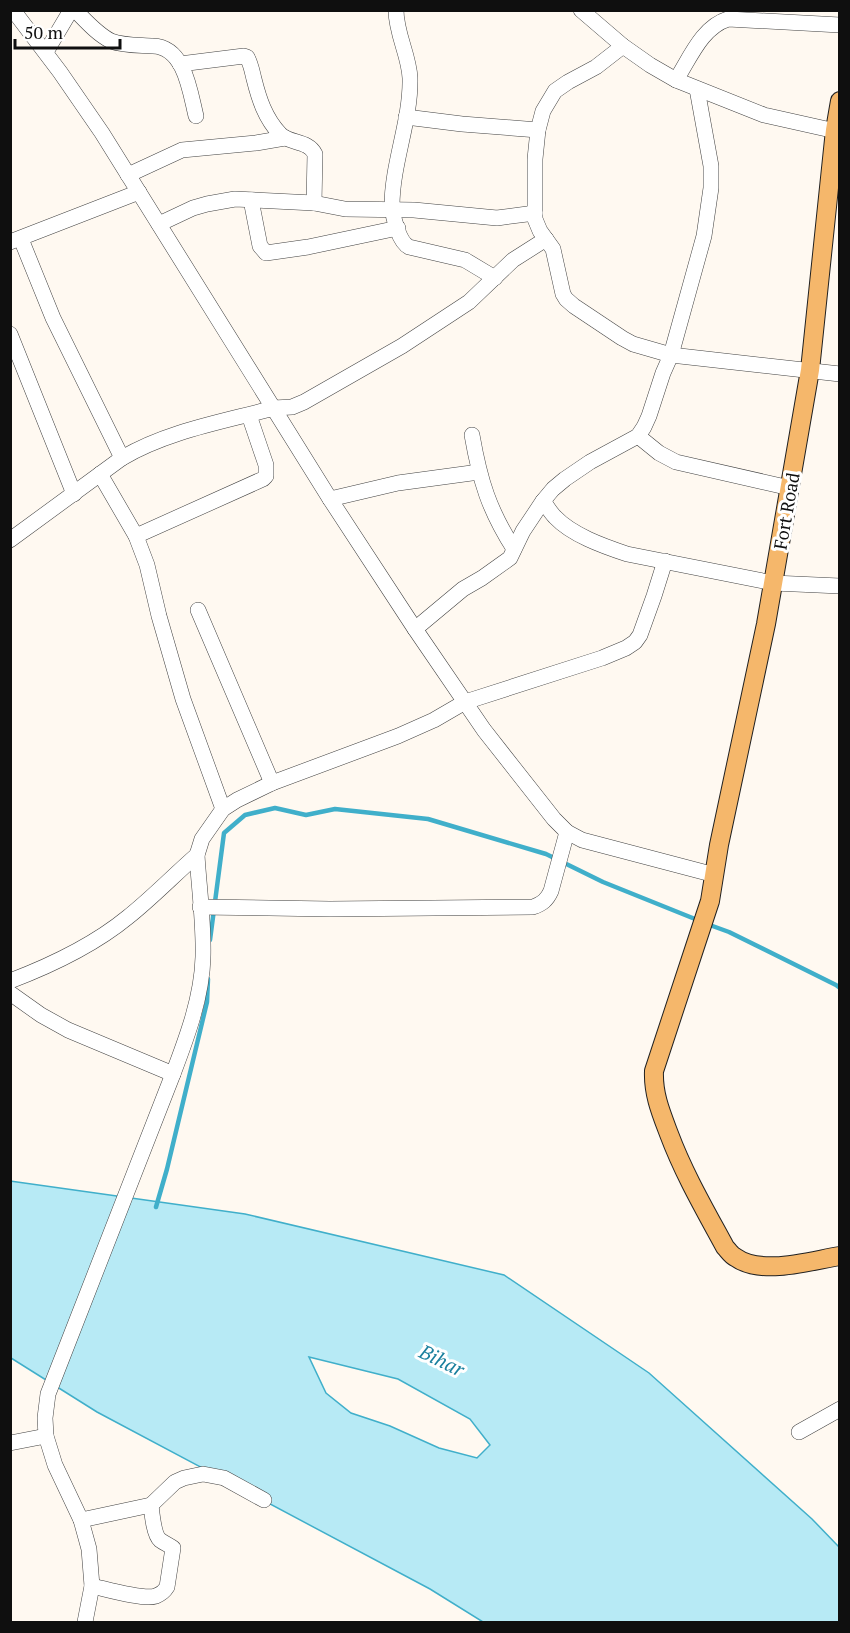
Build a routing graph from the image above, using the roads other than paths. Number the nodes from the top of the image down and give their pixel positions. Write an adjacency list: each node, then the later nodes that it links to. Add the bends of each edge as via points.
1 (12, 10): 7 (street)
2 (73, 10): 7 (street); 8 (street, via 112,41 164,47)
3 (396, 10): 13 (street, via 410,76)
4 (581, 10): 6 (street)
5 (840, 26): 9 (street, via 728,19 718,22)
6 (623, 46): 9 (street); 14 (street, via 555,91 543,111)
7 (45, 52): 17 (street)
8 (180, 64): 12 (street); 16 (street, via 247,57 266,115)
9 (676, 80): 10 (street)
10 (697, 88): 15 (street, via 764,115); 30 (street, via 711,166 711,188 700,252)
11 (840, 101): 15 (main road, Fort Road)
12 (196, 116)
13 (406, 117): 14 (street); 22 (street)
14 (538, 130): 23 (street)
15 (837, 131): 18 (main road, Fort Road)
16 (285, 138): 17 (street, via 182,150); 21 (street, via 309,146 315,154)
17 (128, 174): 19 (street)
18 (835, 174): 31 (main road, Fort Road)
19 (139, 192): 24 (street); 27 (street)
20 (251, 200): 21 (street); 24 (street, via 207,204); 25 (street, via 260,246 266,253)
21 (314, 203): 22 (street, via 345,209)
22 (392, 210): 23 (street, via 497,218); 25 (street)
23 (535, 213): 26 (street)
24 (159, 224): 33 (street)
25 (398, 228): 28 (street, via 402,241 409,247 465,260)
26 (546, 239): 28 (street, via 513,260); 30 (street, via 553,249 566,299 633,344)
27 (16, 241): 37 (street)
28 (495, 278): 33 (street, via 469,302 402,346 292,408)
29 (10, 334): 41 (street)
30 (671, 355): 31 (street); 36 (street)
31 (810, 370): 32 (street); 40 (main road, Fort Road)
32 (840, 374)
33 (274, 408): 34 (street); 42 (street)
34 (249, 415): 37 (street, via 168,436); 44 (street, via 266,476)
35 (472, 435): 38 (street)
36 (638, 436): 40 (street, via 676,462); 43 (street, via 565,479)
37 (122, 458): 39 (street)
38 (479, 472): 42 (street, via 398,483); 46 (street, via 490,507)
39 (100, 474): 41 (street); 44 (street)
40 (790, 488): 48 (main road, Fort Road)
41 (74, 494): 45 (street)
42 (330, 499): 51 (street)
43 (543, 501): 46 (street); 47 (street, via 561,522 595,542 627,554)
44 (136, 536): 54 (street, via 183,699)
45 (10, 540)
46 (514, 549): 51 (street, via 510,558)
47 (664, 561): 48 (street); 52 (street, via 635,642 602,658)
48 (773, 584): 49 (street); 57 (main road, Fort Road)
49 (840, 586)
50 (198, 610): 53 (street)
51 (415, 628): 52 (street)
52 (465, 702): 53 (street, via 398,736); 55 (street)
53 (272, 783): 54 (street)
54 (223, 810): 56 (street, via 202,839)
55 (567, 832): 57 (street, via 601,846); 58 (street, via 551,891 532,907)
56 (197, 855): 58 (street); 59 (street, via 128,917 97,939)
57 (715, 874): 62 (main road, Fort Road, via 703,923 654,1071 659,1107 680,1163 725,1247 735,1258 753,1266 772,1268)
58 (200, 907): 61 (street, via 203,958 199,994)
59 (10, 981)
60 (10, 993): 61 (street, via 68,1030)
61 (173, 1074): 65 (street, via 48,1394)
62 (840, 1256)
63 (840, 1408): 64 (street)
64 (799, 1432)
65 (46, 1436): 66 (street); 69 (street)
66 (10, 1443)
67 (264, 1500): 68 (street, via 224,1478 203,1474 176,1482)
68 (151, 1505): 69 (street); 70 (street, via 157,1536 173,1548 167,1587 159,1595 148,1597)
69 (81, 1520): 70 (street, via 89,1549)
70 (92, 1586): 71 (street)
71 (85, 1623)

